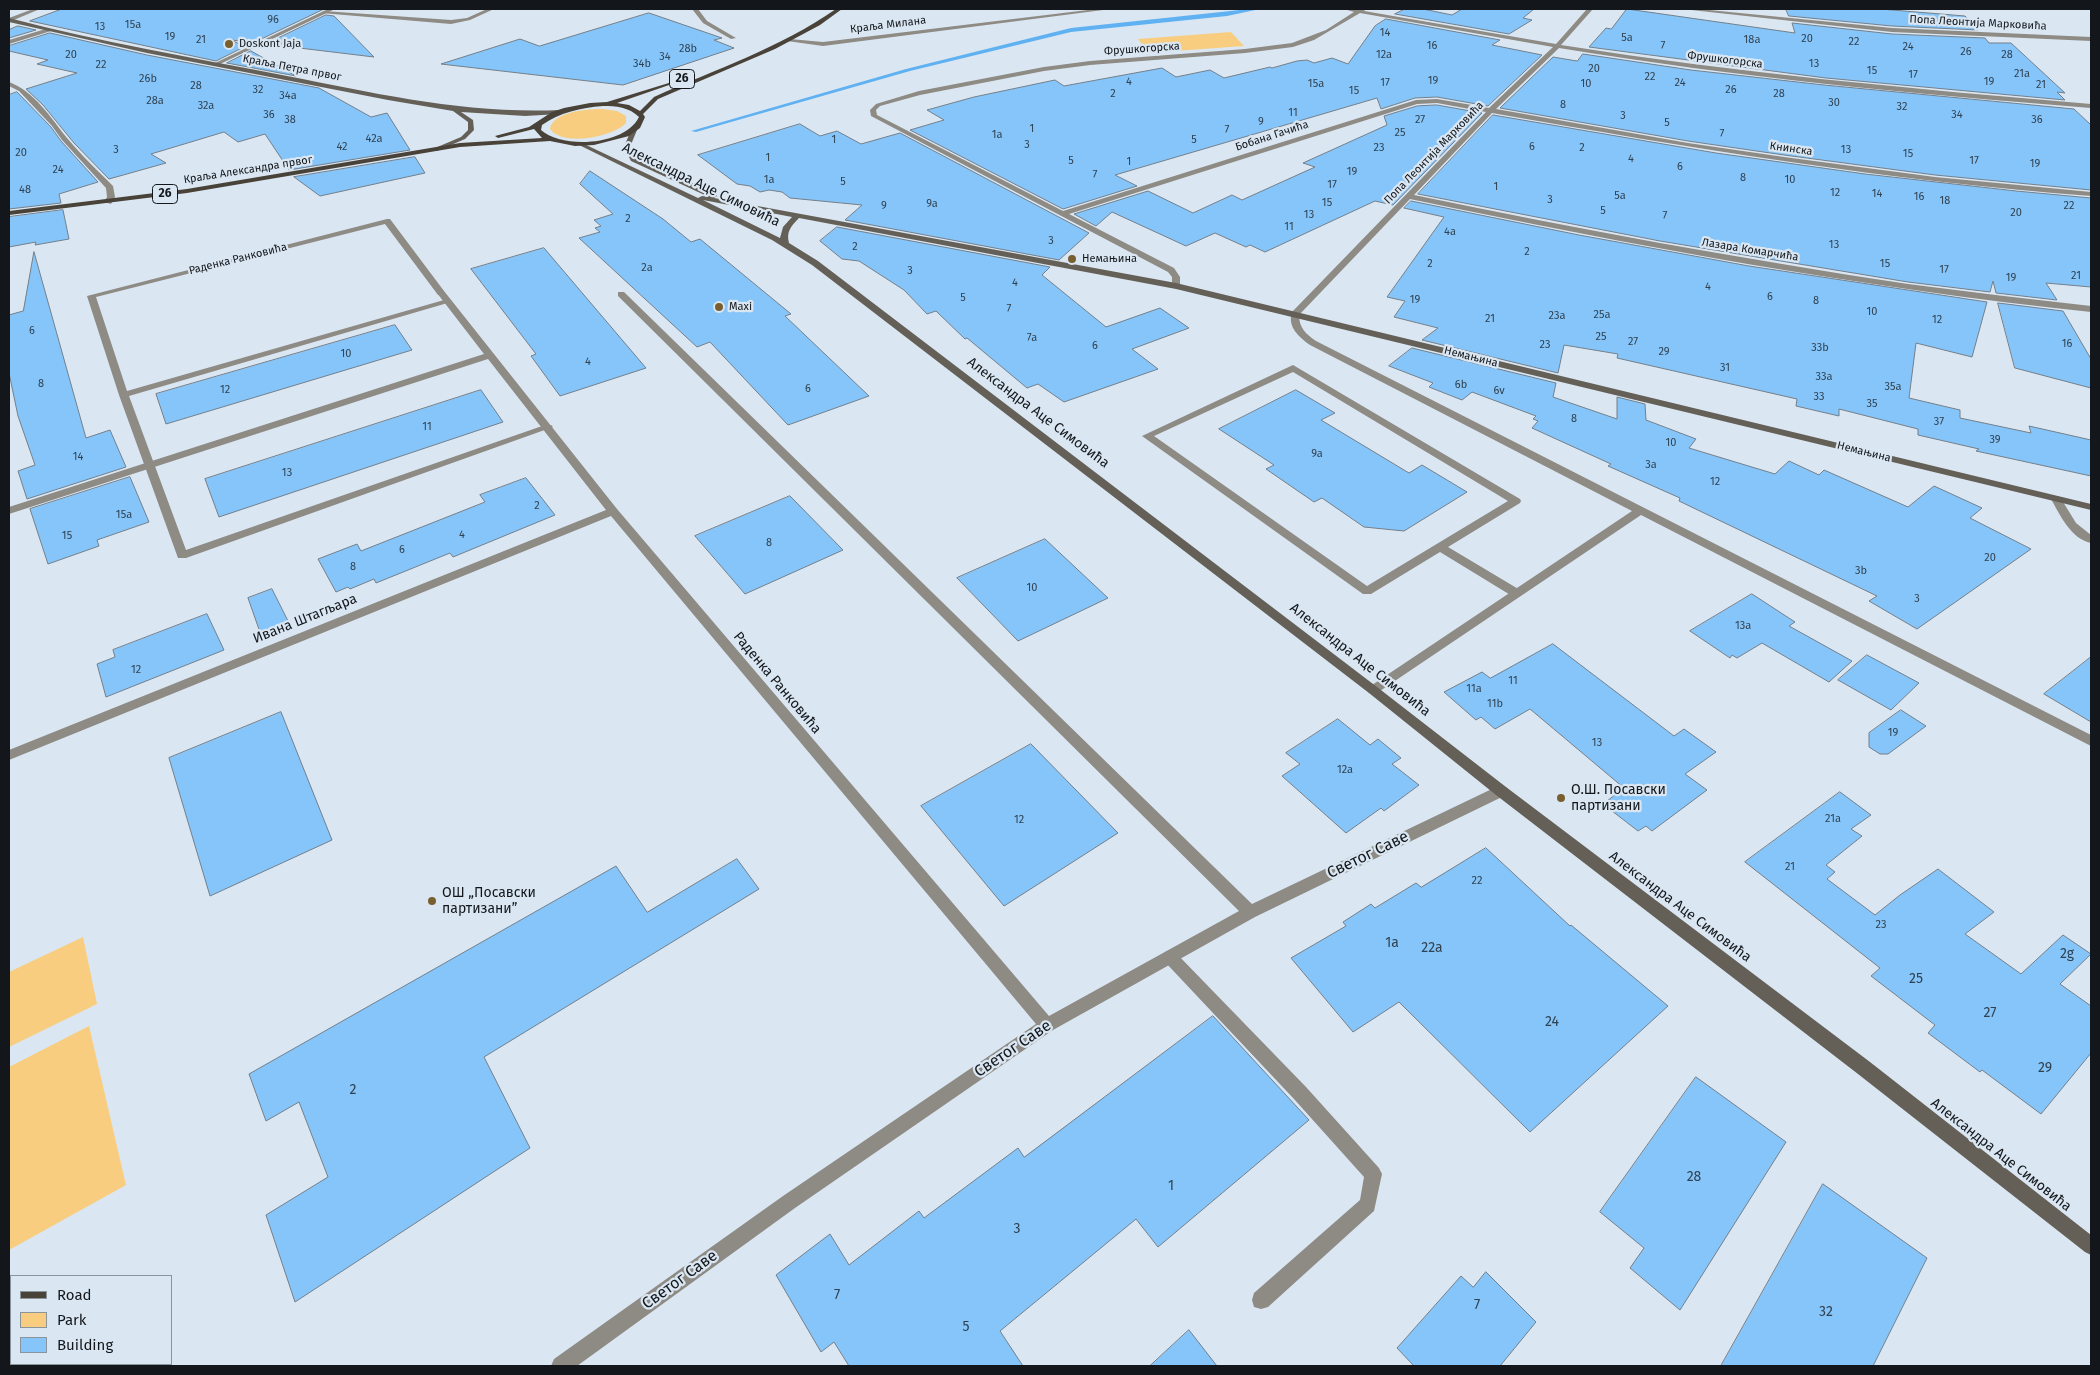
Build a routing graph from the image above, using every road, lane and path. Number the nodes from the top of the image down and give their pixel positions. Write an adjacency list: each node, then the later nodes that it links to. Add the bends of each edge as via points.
1 (37, 9): 12 (street)
2 (332, 9): 11 (street)
3 (491, 9): 11 (street, via 468,19 450,22)
4 (695, 9): 14 (street, via 704,22)
5 (840, 9): 16 (main road, Краља Александра првог / 26)
6 (1108, 9): 16 (street, Краља Милана, via 823,44)
7 (1347, 9): 10 (street, Фрушкогорска)
8 (1590, 9): 18 (street, Попа Леонтија Марковића)
9 (1685, 9): 15 (street, Попа Леонтија Марковића, via 1892,30)
10 (1361, 10): 18 (street, Фрушкогорска); 42 (street, Фрушкогорска, via 1328,31 1294,44 1044,69 919,93 878,105 873,110 874,116)
11 (324, 12): 20 (street)
12 (9, 20): 13 (street, Краља Петра првог)
13 (48, 30): 17 (street); 20 (street, Краља Петра првог)
14 (733, 38)
15 (2091, 39)
16 (790, 41): 19 (main road, Краља Александра првог / 26)
17 (9, 42)
18 (1557, 46): 23 (street, Фрушкогорска, via 1720,70); 25 (street, Попа Леонтија Марковића)
19 (758, 56): 22 (main road, Краља Александра првог / 26); 27 (main road, Краља Александра првог / 26, via 656,98)
20 (216, 64): 24 (street, Краља Петра првог)
21 (9, 84): 39 (street, via 21,90 56,125 64,139 110,188)
22 (607, 104): 26 (main road, Краља Александра првог / 26); 27 (main road, Краља Александра првог / 26, via 628,107)
23 (2091, 106)
24 (454, 110): 26 (street, Краља Петра првог, via 505,114); 28 (street, Краља Петра првог); 35 (street, via 469,118 471,130 462,138)
25 (1491, 110): 36 (street, Книнска, via 1643,138 1784,159 1945,180); 38 (street, Попа Леонтија Марковића); 42 (street, Бобана Гачића, via 1454,103 1416,102)
26 (560, 112): 30 (main road, Краља Александра првог / 26)
27 (640, 114): 31 (main road, Краља Александра првог / 26, via 642,122)
28 (512, 122)
29 (522, 123): 30 (street)
30 (539, 124): 32 (main road, via 537,130); 34 (main road, Краља Александра првог / 26)
31 (634, 130): 33 (main road, Краља Александра првог / 26, via 611,140); 40 (street, Александра Аце Симовића, via 627,147 634,158)
32 (547, 140): 33 (main road, Краља Александра првог / 26); 34 (main road, Краља Александра првог / 26)
33 (580, 144): 37 (street, Александра Аце Симовића)
34 (460, 145): 35 (main road, Краља Александра првог / 26)
35 (437, 149): 39 (main road, Краља Александра првог / 26)
36 (2091, 194)
37 (689, 196): 40 (street); 44 (street, Александра Аце Симовића)
38 (1408, 196): 48 (street, Лазара Комарчића, via 1544,226 1675,249 1909,286); 49 (street, Попа Леонтија Марковића)
39 (108, 202): 41 (main road, Краља Александра првог / 26)
40 (728, 202): 43 (street, Немањина)
41 (9, 213)
42 (1062, 214): 45 (street, via 1171,270 1176,277)
43 (799, 215): 44 (street, via 785,230); 45 (street, Немањина)
44 (785, 243): 62 (street, Александра Аце Симовића)
45 (1176, 286): 49 (street, Немањина)
46 (621, 294): 66 (street)
47 (447, 302): 50 (street, Раденка Ранковића); 51 (street); 51 (street, Раденка Ранковића, via 387,221 91,296)
48 (2091, 309)
49 (1295, 314): 54 (street, Немањина); 56 (street, via 1296,328 1313,343)
50 (491, 355): 52 (street, Раденка Ранковића); 53 (street)
51 (124, 395): 53 (street, Раденка Ранковића)
52 (548, 427): 53 (street, Раденка Ранковића, via 182,555); 58 (street, Раденка Ранковића)
53 (149, 466): 57 (street)
54 (2056, 499): 55 (street, Немањина); 59 (street, via 2072,525)
55 (2091, 507)
56 (1640, 510): 61 (street); 63 (street)
57 (9, 511)
58 (613, 511): 64 (street, Ивана Штагљара); 68 (street, Раденка Ранковића)
59 (2091, 540)
60 (1440, 547): 60 (street, via 1367,591 1147,436 1293,368 1516,501); 61 (street)
61 (1516, 593): 62 (street)
62 (1373, 690): 65 (street, Александра Аце Симовића)
63 (2091, 741)
64 (9, 755)
65 (1501, 791): 66 (street, Светог Саве); 69 (street, Александра Аце Симовића)
66 (1250, 912): 67 (street, Светог Саве)
67 (1170, 957): 68 (street, Светог Саве); 70 (street, via 1373,1174 1368,1205)
68 (1047, 1025): 71 (street, Светог Саве, via 789,1202)
69 (2091, 1246)
70 (1261, 1300)
71 (560, 1366)

